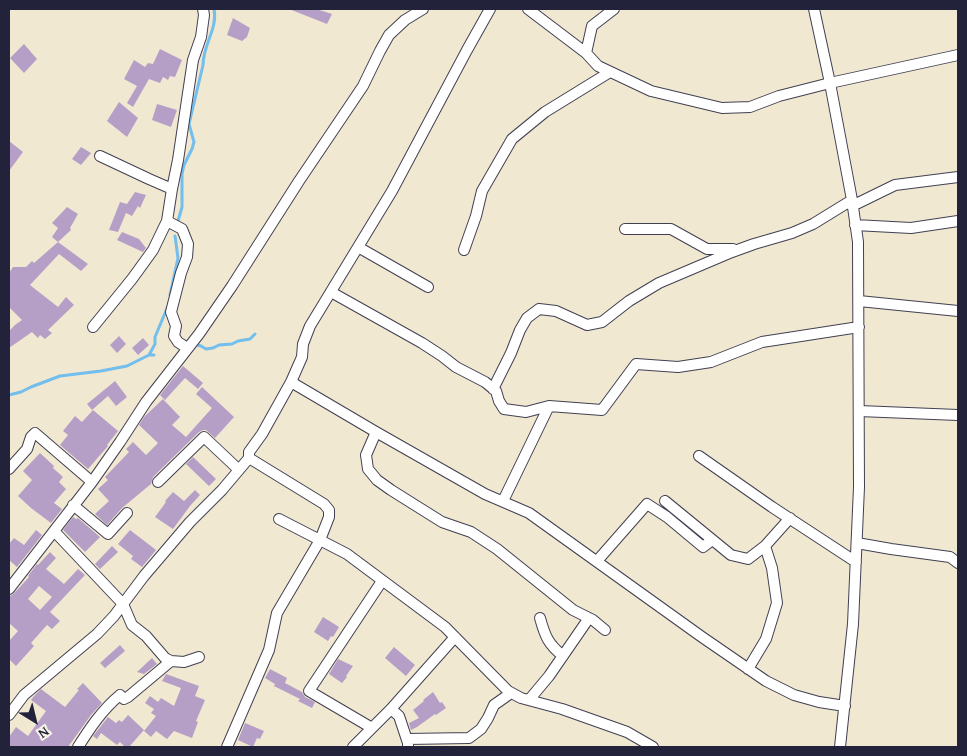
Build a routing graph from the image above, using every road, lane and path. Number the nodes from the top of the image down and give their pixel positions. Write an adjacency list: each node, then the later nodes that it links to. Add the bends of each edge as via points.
1 (203, 9): 13 (street, via 201,37 193,60)
2 (423, 9): 28 (street, via 389,35 363,86 232,286)
3 (490, 9): 19 (street)
4 (528, 9): 7 (street)
5 (614, 9): 7 (street, via 592,26)
6 (814, 9): 10 (street)
7 (586, 53): 9 (street, via 598,66)
8 (958, 56): 10 (street)
9 (610, 72): 10 (street, via 651,91 722,108 750,107); 21 (street, via 545,112 512,139 482,191)
10 (830, 83): 14 (street)
11 (100, 156): 13 (street)
12 (958, 177): 14 (street, via 896,185)
13 (172, 189): 15 (street)
14 (852, 203): 17 (street); 20 (street, via 814,224)
15 (167, 221): 26 (street, via 153,250); 28 (street, via 182,229 188,244 172,312 176,326 174,336)
16 (958, 221): 17 (street, via 911,228)
17 (855, 225): 24 (street)
18 (624, 229): 20 (street, via 672,229 707,249)
19 (358, 247): 22 (street); 23 (street)
20 (740, 249): 30 (street, via 659,283 602,322 588,325 556,311 539,309 527,318 520,330)
21 (464, 250)
22 (428, 287)
23 (331, 292): 29 (street, via 310,326); 30 (street, via 422,343)
24 (859, 301): 25 (street); 27 (street)
25 (958, 311)
26 (93, 327)
27 (859, 327): 31 (street, via 762,342 711,362 678,367 636,364 602,410); 32 (street)
28 (187, 348): 39 (street)
29 (292, 382): 34 (street); 36 (street, via 249,452)
30 (493, 389): 31 (street, via 504,409 526,412)
31 (549, 406): 41 (street)
32 (859, 411): 33 (street); 50 (street)
33 (958, 415)
34 (376, 432): 41 (street); 59 (street, via 366,455 368,469 377,480 442,522 471,532 573,610)
35 (699, 456): 45 (street)
36 (249, 458): 38 (street); 48 (street, via 324,504 329,510 329,517)
37 (9, 469): 39 (street, via 27,449 35,433)
38 (239, 470): 40 (street, via 204,437); 57 (street, via 190,522)
39 (92, 482): 43 (street)
40 (158, 482)
41 (502, 501): 53 (street, via 529,513)
42 (665, 502): 49 (street)
43 (73, 505): 44 (street, via 108,534); 47 (street)
44 (127, 513)
45 (790, 518): 51 (street); 54 (street)
46 (279, 519): 48 (street)
47 (54, 532): 56 (street); 57 (street)
48 (320, 540): 55 (street, via 346,554); 74 (street, via 277,614 269,650)
49 (712, 540): 51 (street, via 731,555 748,559); 53 (street, via 703,547 647,504)
50 (857, 543): 52 (street); 54 (street)
51 (765, 546): 65 (street, via 777,603 766,639)
52 (956, 557)
53 (597, 561): 65 (street)
54 (856, 562): 68 (street)
55 (382, 581): 61 (street); 71 (street, via 309,691)
56 (9, 589)
57 (123, 604): 64 (street, via 132,625); 70 (street, via 98,634 24,695)
58 (540, 618): 62 (street, via 545,636)
59 (589, 618): 60 (street); 62 (street)
60 (605, 630)
61 (455, 637): 66 (street); 69 (street)
62 (563, 656): 67 (street)
63 (199, 657): 64 (street, via 184,662)
64 (170, 660): 73 (street, via 128,697 124,699 120,695 109,704)
65 (748, 669): 68 (street, via 794,695)
66 (511, 693): 67 (street); 72 (street, via 494,705 481,729 469,738)
67 (529, 700): 76 (street, via 627,732)
68 (845, 706): 77 (street)
69 (391, 709): 71 (street); 72 (street, via 399,716)
70 (9, 715)
71 (372, 728): 75 (street)
72 (407, 743)
73 (78, 747)
74 (227, 747)
75 (353, 747)
76 (653, 747)
77 (840, 747)

